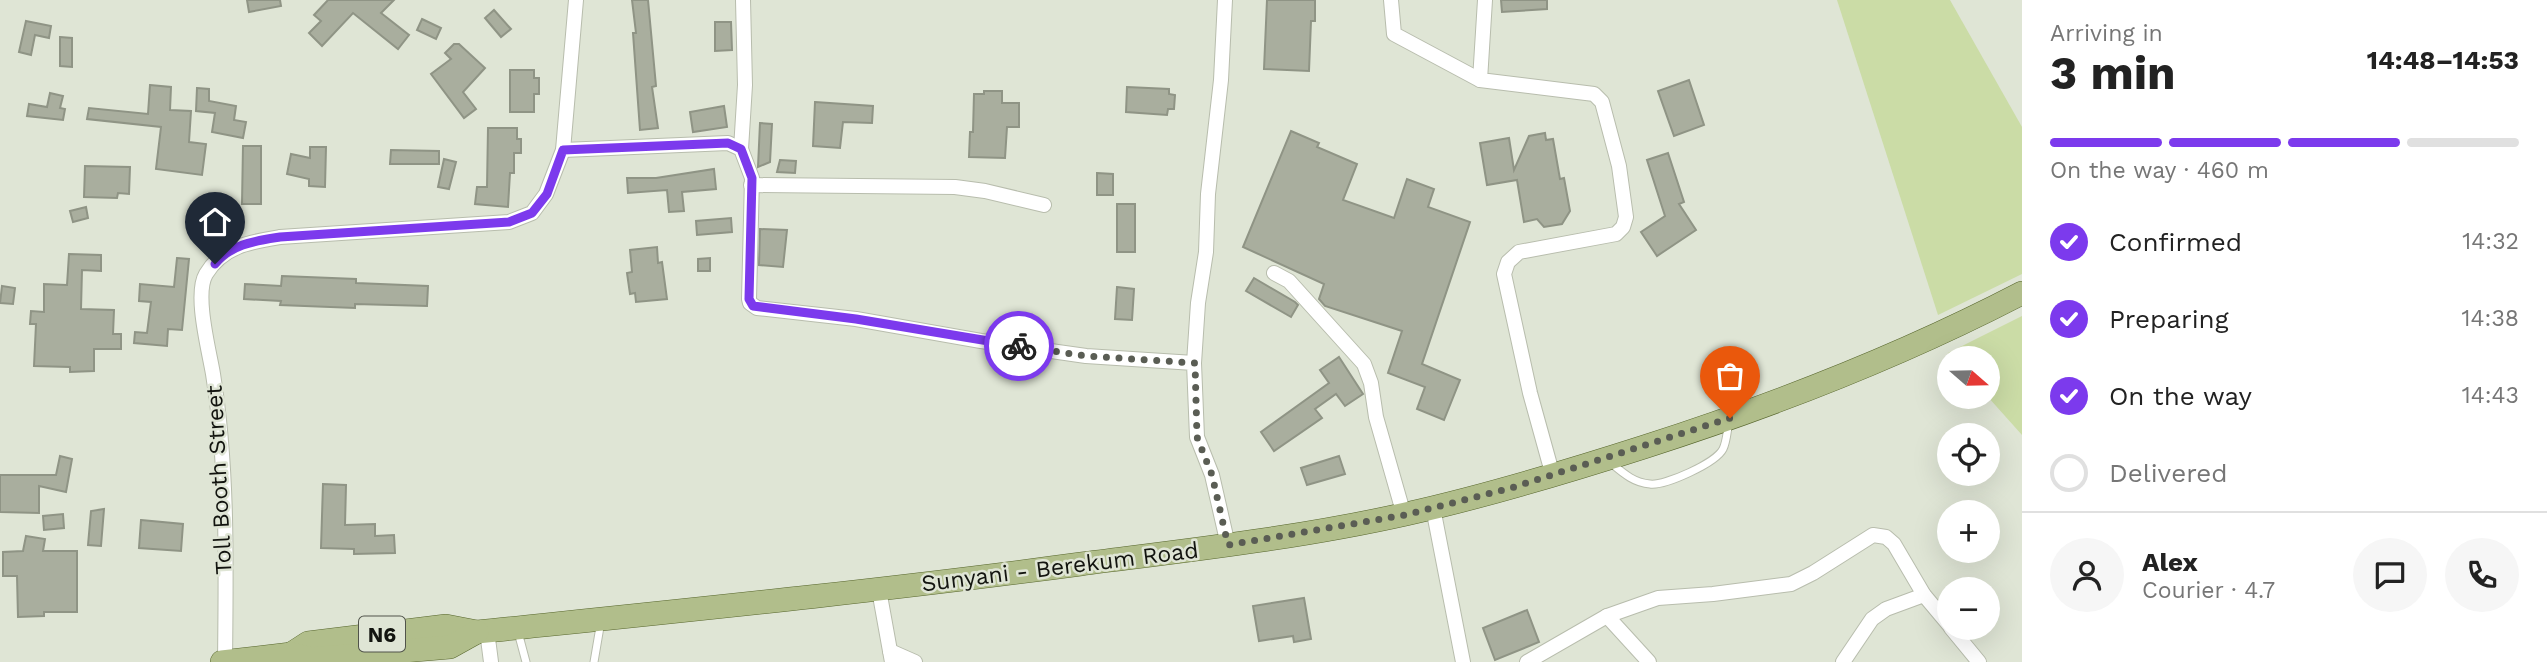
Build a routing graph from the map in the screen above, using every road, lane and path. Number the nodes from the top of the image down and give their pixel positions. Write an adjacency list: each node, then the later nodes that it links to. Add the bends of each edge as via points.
1 (576, 0): 8 (street, Toll Booth Street)
2 (743, 0): 7 (street)
3 (1225, 0): 13 (street)
4 (1391, 0): 6 (street, via 1394,34)
5 (1485, 0): 6 (street)
6 (1480, 80): 16 (street, via 1594,94 1602,102 1619,166 1626,217 1616,234 1519,252 1504,274)
7 (741, 149): 8 (street, via 728,143); 9 (street)
8 (563, 150): 29 (street, Toll Booth Street, via 547,194 532,213 509,222 249,242 224,253 205,276 201,300 219,409 222,472)
9 (751, 185): 10 (street, via 955,187); 13 (street, via 749,299 757,308 1086,356)
10 (1044, 205)
11 (1274, 273): 18 (street, via 1289,281 1364,364)
12 (2022, 293): 14 (main road, Sunyani - Berekum Road / N6, via 1797,395)
13 (1195, 363): 19 (street, via 1197,437 1212,475)
14 (1730, 418): 15 (main road, Sunyani - Berekum Road / N6); 15 (lane, via 1723,449 1715,459 1654,485 1628,477)
15 (1606, 459): 16 (main road, Sunyani - Berekum Road / N6)
16 (1553, 476): 17 (main road, Sunyani - Berekum Road / N6)
17 (1433, 508): 18 (main road, Sunyani - Berekum Road / N6); 34 (street)
18 (1405, 515): 19 (main road, Sunyani - Berekum Road / N6)
19 (1228, 545): 20 (main road, Sunyani - Berekum Road / N6)
20 (878, 590): 24 (main road, Sunyani - Berekum Road / N6); 28 (street)
21 (1924, 595): 22 (street); 23 (street, via 1895,544 1873,535 1791,584 1658,598); 37 (street, via 1886,609 1871,620)
22 (1937, 611)
23 (1607, 616): 35 (street); 36 (street)
24 (601, 620): 25 (main road, Sunyani - Berekum Road / N6); 32 (lane)
25 (517, 628): 26 (main road, Sunyani - Berekum Road / N6); 31 (lane)
26 (482, 632): 29 (main road, Sunyani - Berekum Road / N6, via 450,647); 30 (street)
27 (1961, 640): 38 (street)
28 (891, 656): 33 (street)
29 (223, 662)
30 (491, 662)
31 (526, 662)
32 (594, 662)
33 (915, 662)
34 (1464, 662)
35 (1527, 662)
36 (1649, 662)
37 (1843, 662)
38 (1979, 662)

